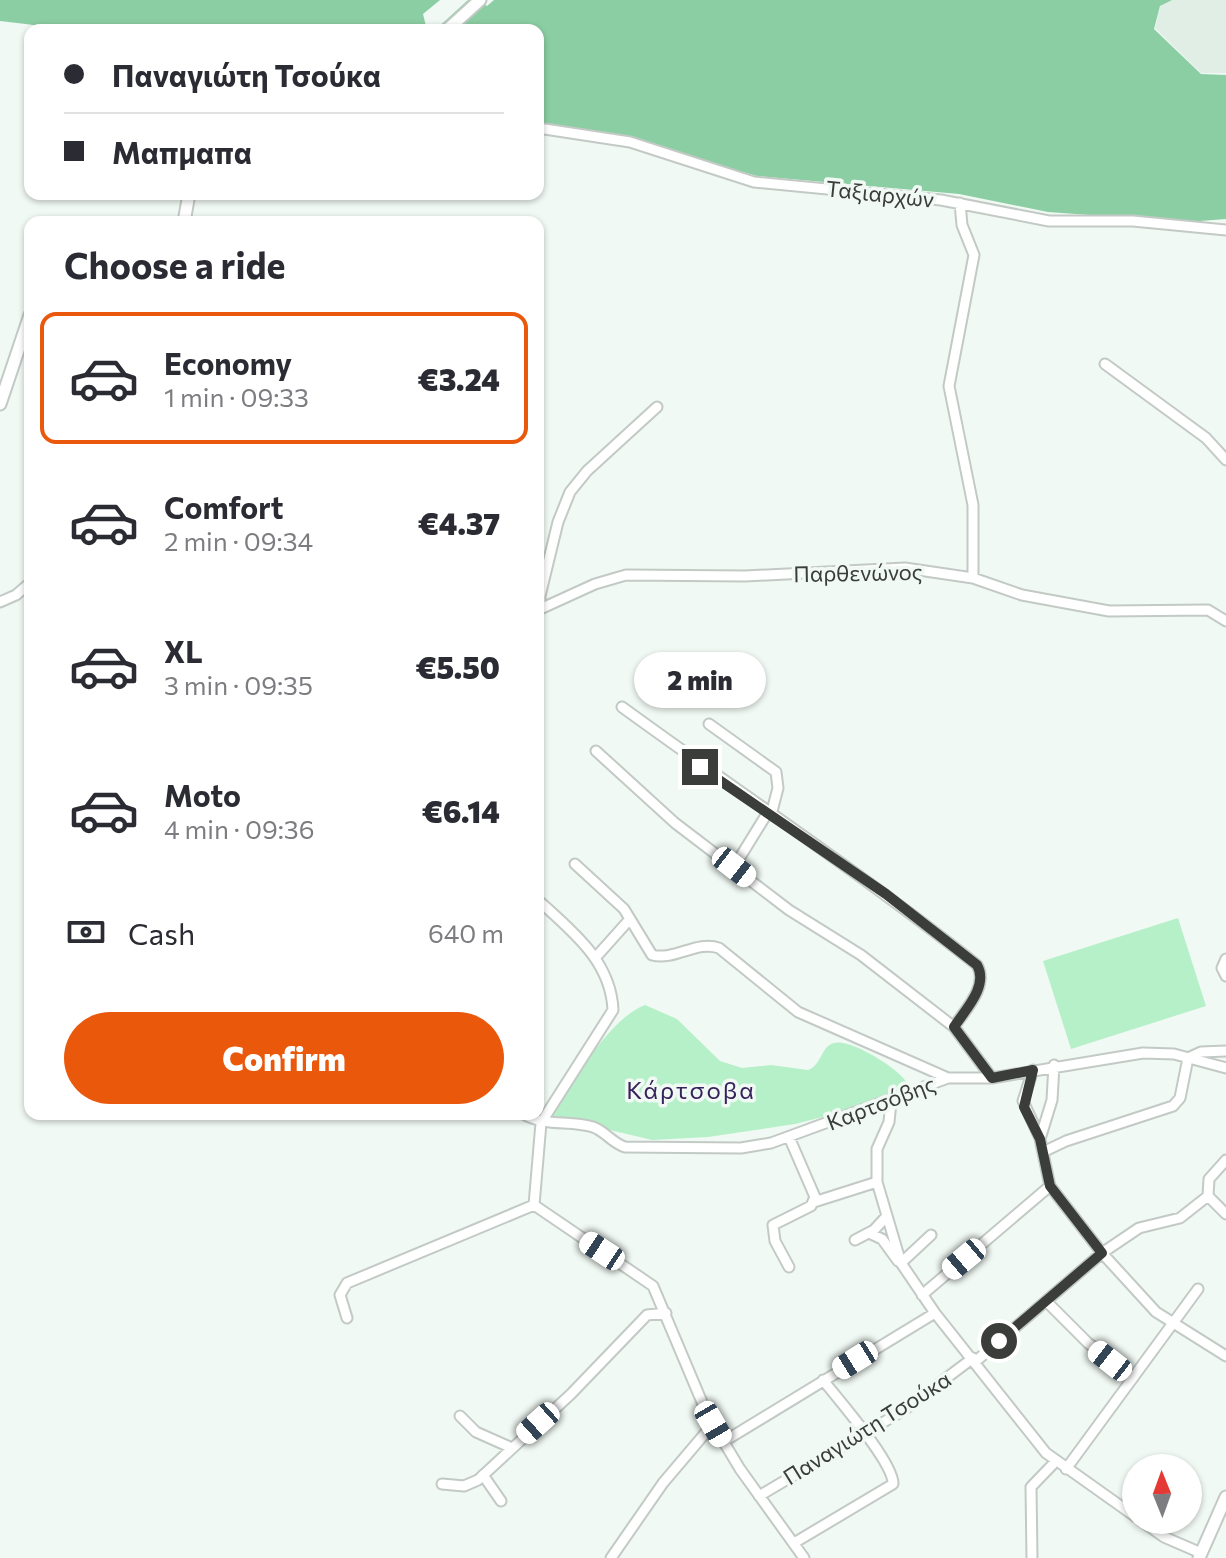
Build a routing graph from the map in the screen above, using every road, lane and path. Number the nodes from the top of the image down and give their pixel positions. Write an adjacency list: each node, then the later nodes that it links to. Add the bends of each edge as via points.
1 (480, 0): 2 (main road)
2 (454, 24)
3 (544, 129): 4 (street, Ταξιαρχών, via 630,142 754,182)
4 (960, 203): 5 (street, Ταξιαρχών, via 1049,221 1133,221); 11 (street, via 974,255 949,386 973,505)
5 (1226, 230)
6 (24, 333): 8 (main road)
7 (1105, 364): 10 (street, via 1206,438)
8 (0, 404)
9 (657, 407): 12 (street, via 570,492)
10 (1226, 460)
11 (973, 578): 15 (street, Παρθενώνος, via 905,568 745,576 634,574 602,581); 16 (street, Παρθενώνος, via 1022,595 1109,611 1208,610)
12 (544, 587)
13 (24, 588): 14 (street)
14 (0, 602)
15 (544, 608)
16 (1226, 621)
17 (622, 707): 20 (street)
18 (709, 724): 20 (street, via 776,772 778,788)
19 (596, 751): 22 (street, via 675,823)
20 (770, 814): 22 (street); 28 (street, via 886,894 979,968 977,992)
21 (575, 864): 24 (street)
22 (734, 867): 28 (street)
23 (544, 906): 25 (street)
24 (630, 919): 25 (street); 34 (street, via 652,955 719,948 798,1012)
25 (596, 957): 37 (street, via 609,983 612,1016)
26 (1226, 959): 27 (street)
27 (1226, 976)
28 (954, 1027): 35 (street)
29 (1226, 1051): 30 (street)
30 (1188, 1058): 31 (street, Καρτσόβης, via 1124,1054); 32 (street, Καρτσόβης); 43 (street, via 1175,1105)
31 (1054, 1065): 33 (street, Καρτσόβης); 42 (street, via 1052,1100)
32 (1226, 1068)
33 (1033, 1070): 35 (street, Καρτσόβης); 42 (street, via 1023,1101)
34 (948, 1078): 35 (street, Καρτσόβης); 36 (street, Καρτσόβης)
35 (992, 1078)
36 (891, 1102): 41 (street, Καρτσόβης); 45 (street, via 877,1149)
37 (544, 1118)
38 (535, 1120): 40 (street)
39 (543, 1120): 40 (street)
40 (541, 1123): 41 (street, Καρτσόβης, via 593,1127 611,1142 634,1148 741,1148); 49 (street)
41 (789, 1137): 48 (street, via 814,1189)
42 (1040, 1139): 43 (street)
43 (1043, 1152): 46 (street)
44 (1226, 1160): 47 (street, Παναγιώτη Τσούκα, via 1209,1179)
45 (877, 1182): 48 (street); 51 (street)
46 (1050, 1186): 55 (street); 59 (street)
47 (1208, 1196): 50 (street); 55 (street, Παναγιώτη Τσούκα, via 1180,1218 1139,1228)
48 (814, 1202): 57 (street, via 773,1225)
49 (534, 1205): 61 (street, via 648,1281); 63 (street, via 347,1283 340,1295)
50 (1226, 1214)
51 (885, 1218): 52 (street); 56 (street)
52 (869, 1233): 54 (street); 56 (street, via 882,1239)
53 (931, 1235): 56 (street)
54 (855, 1240)
55 (1102, 1253): 60 (street, Παναγιώτη Τσούκα); 64 (street, via 1156,1312)
56 (901, 1263): 59 (street)
57 (789, 1267)
58 (1198, 1289): 64 (street)
59 (922, 1295): 62 (street)
60 (1046, 1301): 66 (street, Παναγιώτη Τσούκα); 67 (street)
61 (666, 1313): 70 (street); 73 (street, via 647,1315)
62 (935, 1313): 66 (street); 68 (street)
63 (347, 1318)
64 (1173, 1323): 65 (street); 67 (street)
65 (1226, 1356)
66 (974, 1359): 71 (street, Παναγιώτη Τσούκα); 74 (street)
67 (1133, 1378): 75 (street)
68 (823, 1380): 71 (street); 72 (street)
69 (460, 1416): 73 (street, via 476,1432)
70 (713, 1424): 72 (street); 85 (street, via 663,1483)
71 (864, 1432): 78 (street, Παναγιώτη Τσούκα); 83 (street, via 892,1473 892,1487)
72 (723, 1442): 78 (street)
73 (512, 1448): 76 (street)
74 (1055, 1462): 75 (street); 87 (street, via 1031,1487)
75 (1066, 1469): 81 (street)
76 (483, 1475): 77 (street, via 464,1486); 80 (street)
77 (442, 1484)
78 (759, 1496): 83 (street)
79 (1226, 1497): 84 (main road)
80 (501, 1501)
81 (1122, 1507)
82 (1160, 1534): 84 (street)
83 (794, 1543): 86 (street)
84 (1200, 1556)
85 (611, 1558)
86 (804, 1558)
87 (1032, 1558)

